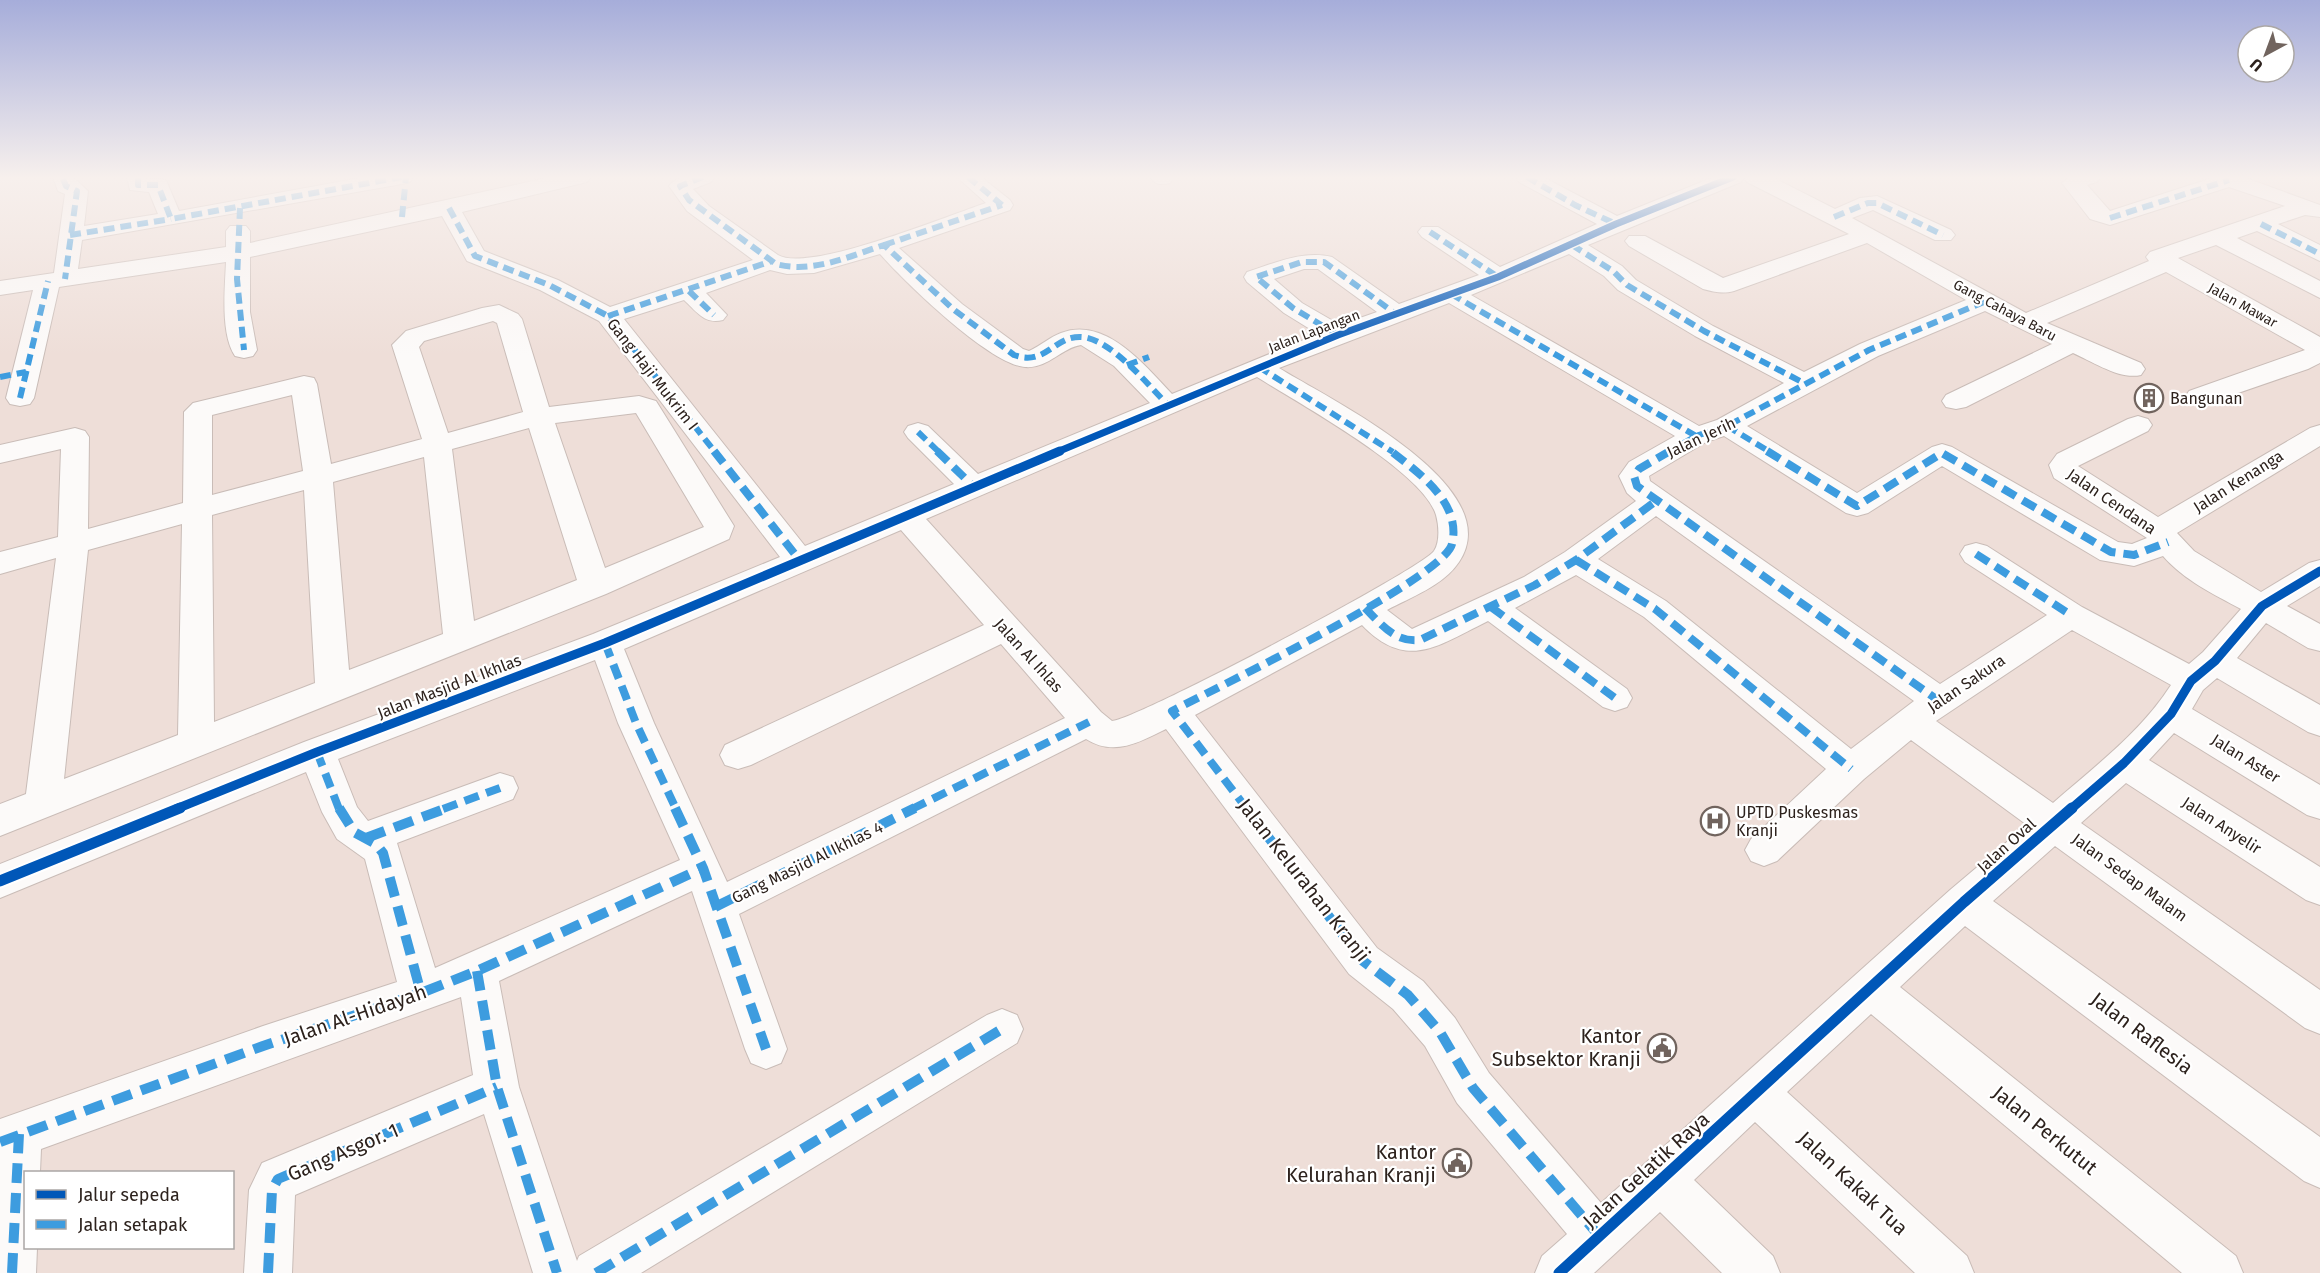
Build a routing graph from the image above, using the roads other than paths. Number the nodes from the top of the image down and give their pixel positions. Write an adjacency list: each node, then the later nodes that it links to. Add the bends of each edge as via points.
1 (70, 236): 21 (street)
2 (237, 236): 16 (street)
3 (313, 236): 16 (street)
4 (464, 236): 29 (street, Gang Haji Mukrim I, via 475,256 549,285)
5 (740, 236): 18 (street)
6 (909, 236): 14 (street)
7 (1437, 236): 20 (street)
8 (1590, 236): 15 (street, Jalan Lapangan)
9 (1865, 236): 13 (street, via 1725,286 1712,284)
10 (1871, 236): 26 (street, Gang Cahaya Baru)
11 (2285, 236): 17 (street)
12 (2218, 237): 19 (street, via 2159,254); 24 (street)
13 (1637, 242)
14 (884, 245): 18 (street, via 797,269); 44 (street, via 956,312 1021,358 1035,357 1081,336 1138,361)
15 (1572, 245): 20 (street, Jalan Lapangan); 40 (street, via 1627,285 1704,332)
16 (236, 253): 21 (street); 34 (street, via 237,312)
17 (2320, 254)
18 (772, 261): 23 (street)
19 (2166, 262): 30 (street); 33 (street, Jalan Mawar)
20 (1498, 277): 25 (street, Jalan Lapangan)
21 (57, 280): 22 (street); 38 (street)
22 (0, 288)
23 (689, 291): 28 (street); 29 (street)
24 (2320, 291)
25 (1451, 294): 27 (street, Jalan Lapangan); 50 (street)
26 (1986, 301): 30 (street, Gang Cahaya Baru); 40 (street, Jalan Jerih, via 1869,350)
27 (1396, 314): 31 (street, Jalan Lapangan); 31 (street, via 1324,262 1302,262 1256,277 1293,308)
28 (714, 315)
29 (608, 316): 62 (street, Gang Haji Mukrim I)
30 (2025, 323): 32 (street, Gang Cahaya Baru)
31 (1338, 335): 36 (street, Jalan Lapangan)
32 (2072, 344): 37 (street, Gang Cahaya Baru); 43 (street)
33 (2320, 348)
34 (244, 350)
35 (2320, 353): 41 (street)
36 (1259, 367): 44 (street, Jalan Lapangan); 68 (street, via 1372,439 1425,478 1446,504 1454,526 1451,550 1445,558)
37 (2132, 369)
38 (26, 372): 39 (street); 42 (street)
39 (0, 377)
40 (1804, 383): 47 (street, Jalan Jerih)
41 (2199, 397)
42 (20, 398)
43 (1956, 401)
44 (1168, 405): 54 (street, Jalan Lapangan)
45 (538, 417): 51 (street); 51 (street, via 509,319 499,313 479,316 415,336 405,343); 65 (street); 65 (street, via 644,405 719,526 718,532 706,539)
46 (2138, 425): 58 (street, Jalan Cendana, via 2062,465 2064,471)
47 (1727, 426): 50 (street, Jalan Jerih); 58 (street, Jalan Kenanga, via 1855,506 1942,453 2111,552 2134,555)
48 (918, 432): 54 (street)
49 (2320, 434): 58 (street, Jalan Kenanga)
50 (1696, 436): 55 (street, Jalan Jerih, via 1639,469 1634,476 1637,486)
51 (437, 443): 53 (street); 72 (street)
52 (0, 454): 59 (street, via 75,437)
53 (318, 476): 56 (street); 56 (street, via 304,384 203,409 198,412); 75 (street)
54 (974, 488): 57 (street, Jalan Lapangan)
55 (1656, 501): 61 (street); 77 (street, Jalan Jerih)
56 (198, 508): 59 (street); 83 (street)
57 (908, 518): 62 (street, Jalan Masjid Al Ikhlas); 70 (street, Jalan Al Ihlas)
58 (2163, 537): 66 (street, Jalan Cendana, via 2206,576)
59 (74, 544): 63 (street); 89 (street)
60 (1976, 554): 69 (street)
61 (1576, 560): 67 (street); 87 (street, via 1655,609)
62 (801, 562): 73 (street, Jalan Masjid Al Ikhlas)
63 (0, 563)
64 (2320, 572): 66 (street, Jalan Oval)
65 (595, 586): 72 (street)
66 (2262, 606): 71 (street, Jalan Cendana); 74 (street, Jalan Oval)
67 (1491, 607): 68 (street, via 1411,642 1398,638); 76 (street)
68 (1365, 608): 78 (street)
69 (2071, 615): 74 (street); 77 (street, Jalan Sakura)
70 (1006, 628): 81 (street, Jalan Al Ihlas); 85 (street)
71 (2320, 639)
72 (460, 640): 75 (street)
73 (605, 643): 84 (street, Jalan Masjid Al Ikhlas); 95 (street, Gang Masjid Al Ikhlas 4, via 636,723)
74 (2203, 671): 79 (street, Jalan Oval); 82 (street)
75 (333, 689): 83 (street)
76 (1615, 698)
77 (1939, 701): 80 (street, Jalan Sakura)
78 (1172, 711): 81 (street, Jalan Al Ihlas, via 1115,736 1102,733); 111 (street, Jalan Kelurahan Kranji, via 1363,961 1408,995 1440,1032)
79 (2171, 714): 86 (street, Jalan Oval); 90 (street, Jalan Aster)
80 (1910, 721): 87 (street, Jalan Sakura); 92 (street, Jalan Sedap Malam)
81 (1089, 722): 99 (street, Gang Masjid Al Ikhlas 4)
82 (2320, 722)
83 (196, 743): 89 (street)
84 (317, 752): 93 (street, via 348,825); 96 (street, Jalan Masjid Al Ikhlas)
85 (738, 755)
86 (2124, 763): 92 (street, Jalan Oval); 97 (street, Jalan Anyelir)
87 (1851, 769): 94 (street, Jalan Sakura)
88 (500, 788): 93 (street)
89 (43, 803): 91 (street)
90 (2320, 804)
91 (0, 820)
92 (2054, 822): 98 (street, Jalan Oval); 103 (street, Jalan Sedap Malam)
93 (366, 838): 102 (street, via 383,853)
94 (1764, 850)
95 (703, 868): 99 (street, Gang Masjid Al Ikhlas 4); 100 (street, Jalan Al-Hidayah)
96 (0, 881)
97 (2320, 888)
98 (1964, 902): 101 (street, Jalan Oval); 109 (street, Jalan Raflesia)
99 (715, 906): 105 (street)
100 (477, 971): 102 (street, Jalan Al-Hidayah); 106 (street)
101 (1868, 990): 107 (street, Jalan Oval); 118 (street, Jalan Perkutut, via 1901,1012)
102 (421, 993): 108 (street, Jalan Al-Hidayah)
103 (2320, 1014)
104 (1002, 1029): 115 (street)
105 (766, 1049)
106 (497, 1088): 113 (street, Gang Asgor. 1, via 278,1179 272,1190); 114 (street)
107 (1756, 1093): 110 (street, Jalan Gelatik Raya); 117 (street, Jalan Kakak Tua)
108 (10, 1138): 112 (street)
109 (2320, 1165)
110 (1661, 1180): 111 (street, Jalan Gelatik Raya); 116 (street)
111 (1578, 1261)
112 (12, 1273)
113 (268, 1273)
114 (557, 1273)
115 (596, 1273)
116 (1756, 1273)
117 (1950, 1273)
118 (2219, 1273)

